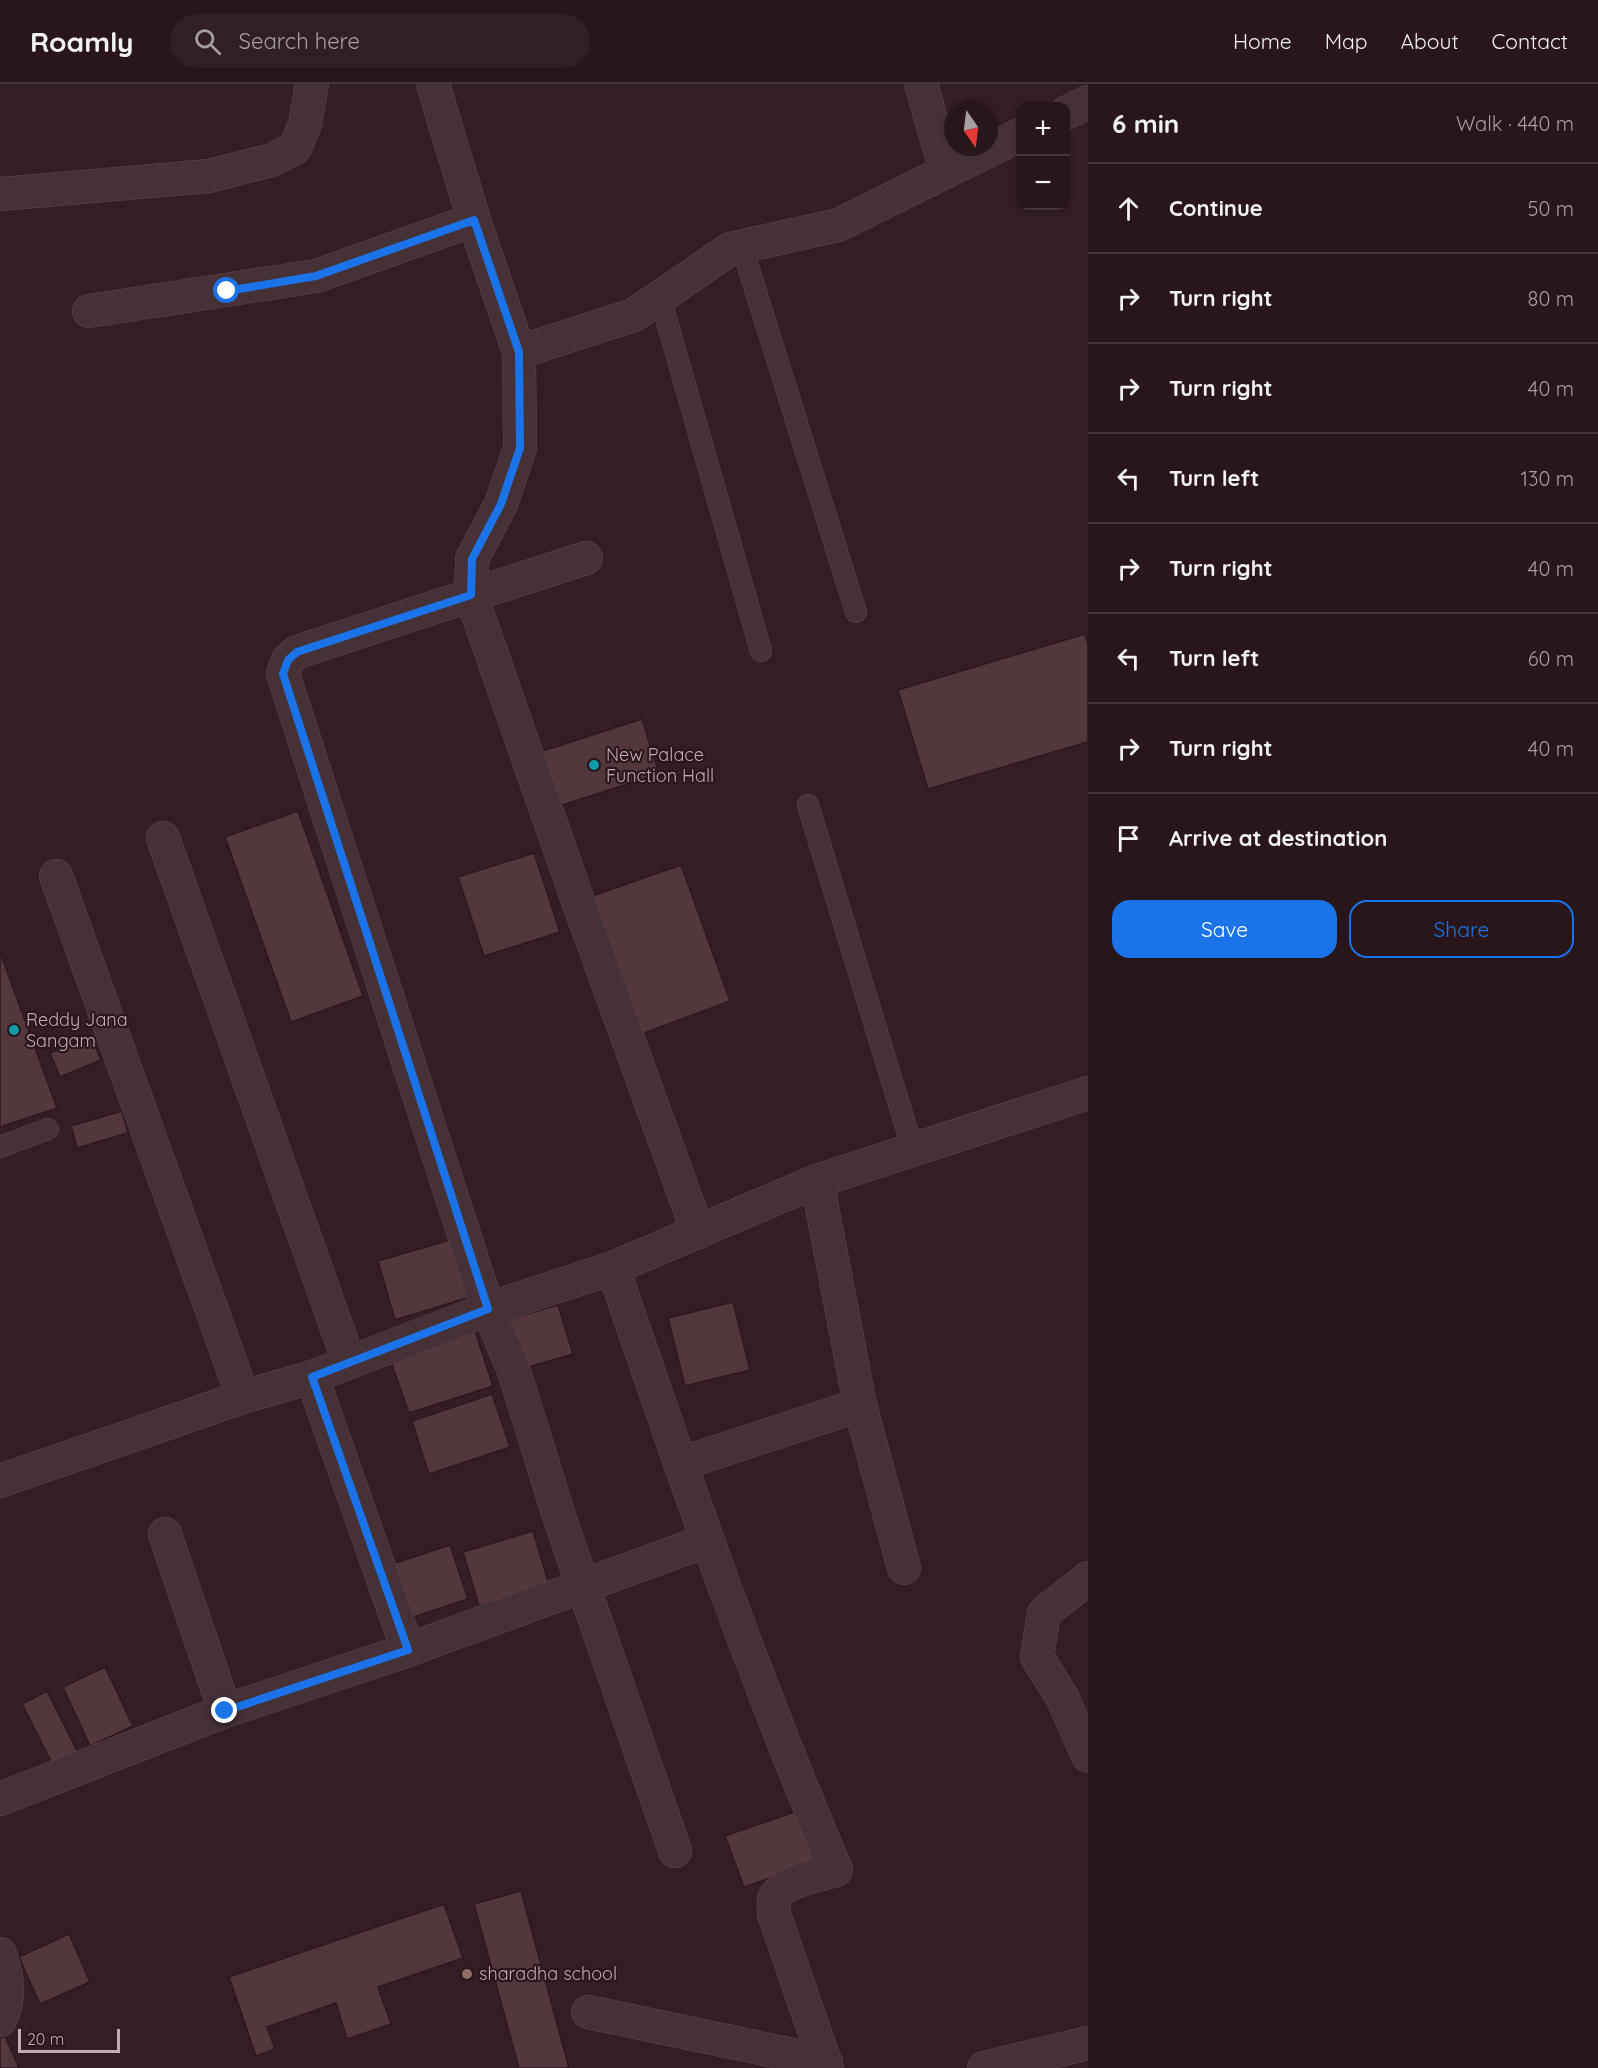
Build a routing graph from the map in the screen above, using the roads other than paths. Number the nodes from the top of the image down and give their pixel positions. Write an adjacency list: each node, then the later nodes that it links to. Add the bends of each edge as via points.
1 (312, 84): 8 (street, via 305,124 295,148 272,160 209,176)
2 (434, 84): 9 (street)
3 (921, 84): 7 (street)
4 (1088, 102): 5 (street)
5 (1070, 111)
6 (1016, 137): 7 (street)
7 (946, 171): 10 (street, via 838,225)
8 (0, 194)
9 (474, 220): 12 (street, via 316,276); 13 (street)
10 (742, 247): 11 (street, via 730,249); 16 (lane)
11 (660, 297): 13 (street, via 634,315); 17 (lane)
12 (89, 311)
13 (519, 352): 15 (street, via 520,448 501,504 472,559)
14 (586, 558): 15 (street)
15 (471, 595): 26 (street); 28 (street, via 297,652 288,660 283,674)
16 (856, 612)
17 (760, 651)
18 (808, 806): 24 (lane)
19 (163, 838): 29 (street)
20 (56, 876): 31 (street)
21 (1088, 1094): 24 (street)
22 (48, 1129): 23 (lane)
23 (0, 1147)
24 (913, 1150): 25 (street)
25 (817, 1181): 26 (street); 32 (street)
26 (698, 1232): 27 (street)
27 (613, 1268): 28 (street); 33 (street)
28 (488, 1309): 29 (street); 39 (street, via 514,1371)
29 (349, 1362): 30 (street)
30 (312, 1377): 31 (street); 40 (street)
31 (243, 1397): 34 (street)
32 (860, 1406): 33 (street); 37 (street)
33 (680, 1464): 36 (street)
34 (0, 1481)
35 (165, 1534): 41 (street)
36 (706, 1541): 39 (street); 50 (street, via 836,1870 782,1888 774,1899 774,1914)
37 (904, 1568)
38 (1088, 1578): 42 (street, via 1044,1613 1037,1657 1062,1697)
39 (583, 1585): 40 (street); 44 (street)
40 (408, 1650): 41 (street)
41 (225, 1711): 43 (street)
42 (1088, 1756)
43 (0, 1799)
44 (675, 1851)
45 (0, 1954): 47 (street, via 7,1975 7,2006)
46 (588, 2012): 50 (street)
47 (0, 2020)
48 (1088, 2043): 49 (street)
49 (1038, 2062): 51 (street)
50 (826, 2065)
51 (984, 2068)

